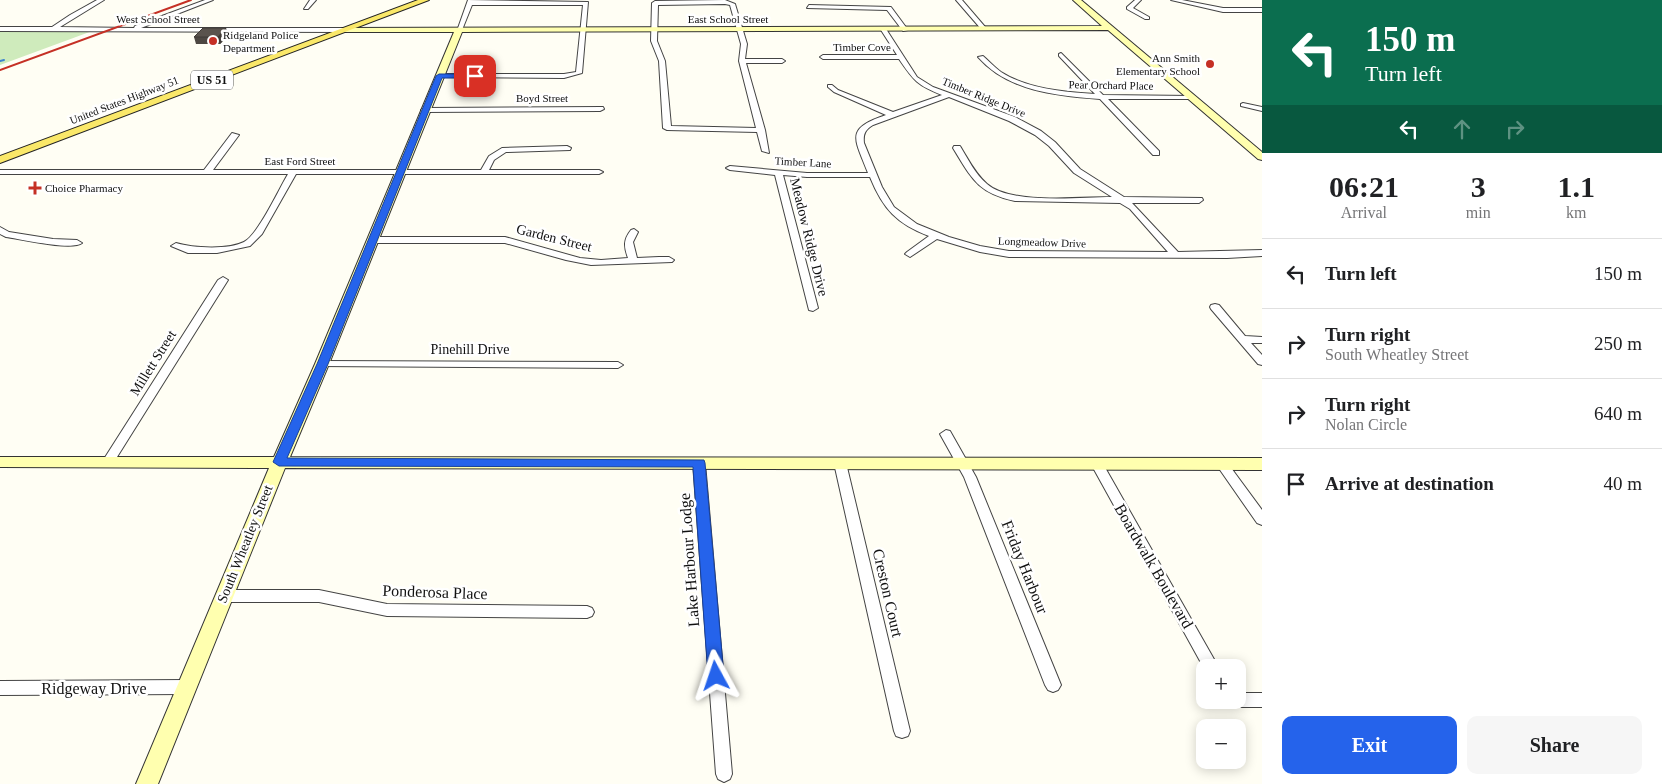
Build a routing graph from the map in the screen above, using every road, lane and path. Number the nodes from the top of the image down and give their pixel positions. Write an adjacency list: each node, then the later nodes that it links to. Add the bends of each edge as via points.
1 (101, 0): 18 (street)
2 (210, 0): 20 (street)
3 (313, 0): 11 (street)
4 (425, 0): 21 (main road, United States Highway 51 / US 51)
5 (959, 0): 19 (street)
6 (1077, 0): 16 (street)
7 (1138, 0): 15 (street, via 1129,8)
8 (1174, 0): 12 (street)
9 (470, 2): 22 (street, South Wheatley Street); 23 (street, via 586,3)
10 (809, 7): 27 (street, via 889,8)
11 (306, 8)
12 (1223, 10): 13 (street); 14 (street)
13 (1262, 10)
14 (1227, 17)
15 (1147, 18)
16 (1111, 28): 19 (street, East School Street); 38 (street)
17 (0, 29): 18 (street, West School Street)
18 (54, 29): 20 (street, West School Street)
19 (984, 29): 27 (street, East School Street)
20 (130, 30): 21 (street, West School Street)
21 (346, 30): 22 (street, East School Street); 51 (main road, United States Highway 51 / US 51)
22 (459, 30): 23 (street, East School Street); 34 (street, South Wheatley Street)
23 (582, 30): 24 (street, East School Street); 34 (street, via 579,73 572,76)
24 (655, 30): 25 (street, East School Street); 25 (street, via 656,2 725,2 732,4); 44 (street, via 654,41 662,61 668,128)
25 (740, 30): 26 (street, East School Street); 32 (street, via 744,44)
26 (884, 30): 27 (street, East School Street); 30 (street, Timber Ridge Drive)
27 (905, 30)
28 (1062, 56): 37 (street)
29 (823, 57): 30 (street, Timber Cove)
30 (900, 57): 36 (street, Timber Ridge Drive, via 915,78)
31 (981, 57): 37 (street, Pear Orchard Place, via 996,73 1035,88)
32 (742, 61): 33 (street); 44 (street)
33 (782, 61)
34 (439, 76): 41 (street, South Wheatley Street)
35 (830, 86): 43 (street)
36 (948, 95): 43 (street, Longmeadow Drive); 62 (street, Timber Ridge Drive, via 1012,119 1038,133 1077,171)
37 (1100, 96): 38 (street, Pear Orchard Place); 49 (street)
38 (1190, 96): 50 (street)
39 (1243, 105): 40 (street)
40 (1262, 109)
41 (425, 110): 42 (street, Boyd Street); 55 (street, South Wheatley Street)
42 (600, 110)
43 (893, 115): 60 (street, Longmeadow Drive, via 864,127 859,135)
44 (761, 130): 48 (street)
45 (235, 135): 59 (street)
46 (567, 148): 56 (street, via 505,150 490,159)
47 (957, 148): 62 (street, via 978,182 1001,195 1031,200)
48 (766, 151)
49 (1156, 154)
50 (1262, 157)
51 (0, 160)
52 (730, 168): 58 (street, Timber Lane)
53 (0, 172): 59 (street, East Ford Street)
54 (293, 172): 55 (street, East Ford Street); 59 (street, East Ford Street); 68 (street, via 258,234 247,244 217,250 188,250)
55 (399, 172): 56 (street, East Ford Street); 66 (street, South Wheatley Street)
56 (484, 172): 57 (street, East Ford Street)
57 (599, 172)
58 (780, 172): 60 (street, Timber Lane); 76 (street, Meadow Ridge Drive)
59 (206, 173)
60 (874, 175): 65 (street, Longmeadow Drive, via 891,209 906,221)
61 (1199, 200): 62 (street)
62 (1126, 201): 71 (street, Timber Ridge Drive)
63 (0, 230): 67 (street, via 6,234 52,242)
64 (634, 232): 72 (street, via 628,244)
65 (937, 235): 70 (street); 71 (street, Longmeadow Drive, via 976,248 1009,254)
66 (373, 240): 72 (street, Garden Street, via 505,240 591,262); 80 (street, South Wheatley Street)
67 (77, 243)
68 (176, 246)
69 (1262, 253): 71 (street, Longmeadow Drive)
70 (910, 254)
71 (1176, 255)
72 (633, 260): 73 (street, Garden Street)
73 (668, 260)
74 (223, 280): 84 (street, Millett Street)
75 (1215, 307): 77 (street)
76 (813, 308)
77 (1243, 339): 78 (street); 79 (street)
78 (1262, 340)
79 (1262, 362)
80 (322, 364): 81 (street, Pinehill Drive); 85 (street, South Wheatley Street)
81 (618, 365)
82 (946, 434): 88 (street, Friday Harbour)
83 (0, 462): 84 (street)
84 (108, 462): 85 (street)
85 (279, 462): 86 (street); 93 (street, South Wheatley Street)
86 (699, 463): 87 (street); 102 (street, Lake Harbour Lodge)
87 (840, 463): 88 (street); 101 (street, Creston Court)
88 (962, 464): 89 (street); 96 (street, Friday Harbour)
89 (1096, 464): 90 (street); 95 (street, Boardwalk Boulevard)
90 (1222, 464): 91 (street); 92 (street)
91 (1262, 464)
92 (1262, 520)
93 (223, 596): 94 (street, Ponderosa Place, via 319,596 387,610); 97 (street, South Wheatley Street)
94 (587, 612)
95 (1207, 659)
96 (1053, 685)
97 (188, 687): 98 (street, Ridgeway Drive); 103 (street, South Wheatley Street)
98 (0, 688)
99 (1246, 700): 100 (street)
100 (1262, 700)
101 (902, 731)
102 (724, 774)
103 (147, 784)

